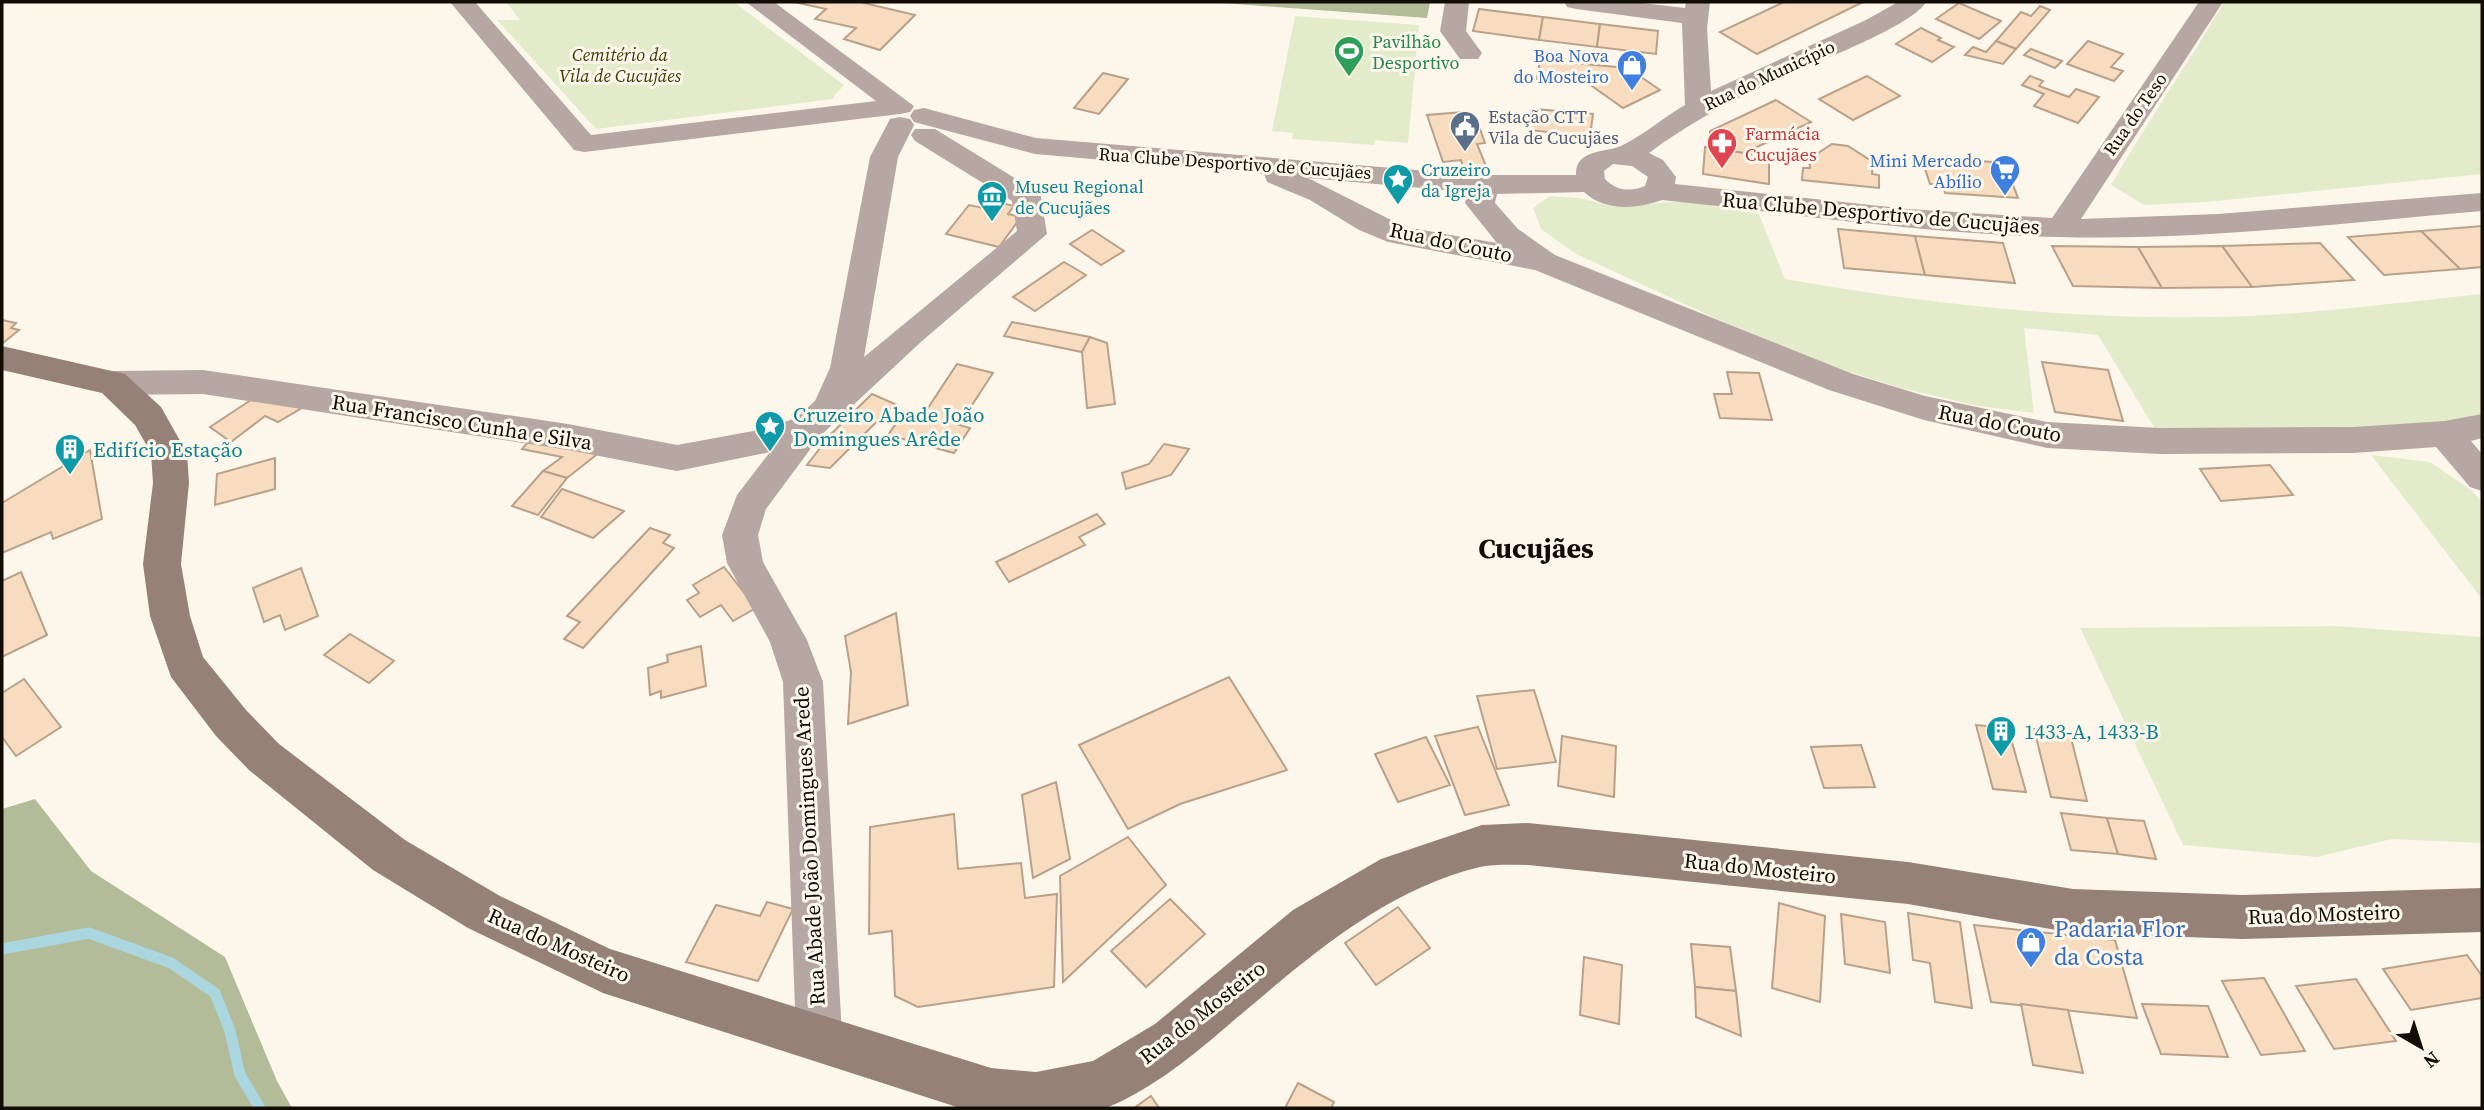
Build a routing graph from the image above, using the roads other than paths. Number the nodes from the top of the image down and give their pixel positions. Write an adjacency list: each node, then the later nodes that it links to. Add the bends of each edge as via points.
1 (461, 2): 12 (street, via 584,144)
2 (758, 2): 12 (street, Rua Abade João Domingues Arede)
3 (1457, 2): 8 (street, via 1453,31)
4 (1576, 2): 7 (street)
5 (1914, 2): 10 (street, Rua do Município)
6 (2211, 2): 19 (street, Rua do Teso)
7 (1697, 9): 9 (street)
8 (1469, 53)
9 (1714, 59): 10 (street); 11 (street)
10 (1756, 79): 11 (street, Rua do Município)
11 (1699, 108): 13 (street, Rua do Município, via 1669,123)
12 (912, 120): 14 (street, Rua Clube Desportivo de Cucujães, via 950,120 1035,146); 23 (street, via 884,157 846,369); 23 (street, Rua Abade João Domingues Arede, via 1026,197 1032,234 911,333)
13 (1628, 155): 15 (street, via 1595,162 1590,168); 17 (street, via 1658,170 1662,177)
14 (1247, 163): 16 (street, Rua Clube Desportivo de Cucujães); 20 (street, Rua do Couto, via 1399,235)
15 (1592, 183): 16 (street, Rua Clube Desportivo de Cucujães); 17 (street, via 1623,199)
16 (1485, 184): 20 (street, Rua do Couto, via 1480,203 1489,220)
17 (1658, 191): 19 (street, Rua Clube Desportivo de Cucujães, via 1949,223)
18 (2482, 202): 19 (street, Rua Clube Desportivo de Cucujães, via 2240,223)
19 (2060, 228)
20 (1544, 262): 25 (street, Rua do Couto, via 1841,382 1924,408 2048,435 2174,441 2353,440)
21 (5, 361): 22 (main road)
22 (113, 383): 23 (street, Rua Francisco Cunha e Silva, via 203,382 677,458 766,441); 28 (main road, Rua do Mosteiro, via 148,416 169,453 171,483 162,564 170,616 185,665 264,757 389,855 484,912 603,970)
23 (818, 418): 28 (street, Rua Abade João Domingues Arede, via 750,505 740,534 745,563 788,640 803,682)
24 (2482, 426): 25 (street, Rua do Couto)
25 (2445, 434): 26 (street)
26 (2482, 478)
27 (2482, 910): 29 (main road, Rua do Mosteiro, via 2242,917 2073,911 1908,883 1528,844 1482,846 1397,874 1310,926 1172,1041 1101,1085)
28 (819, 1036): 29 (main road, Rua do Mosteiro, via 991,1093)
29 (1059, 1102)

